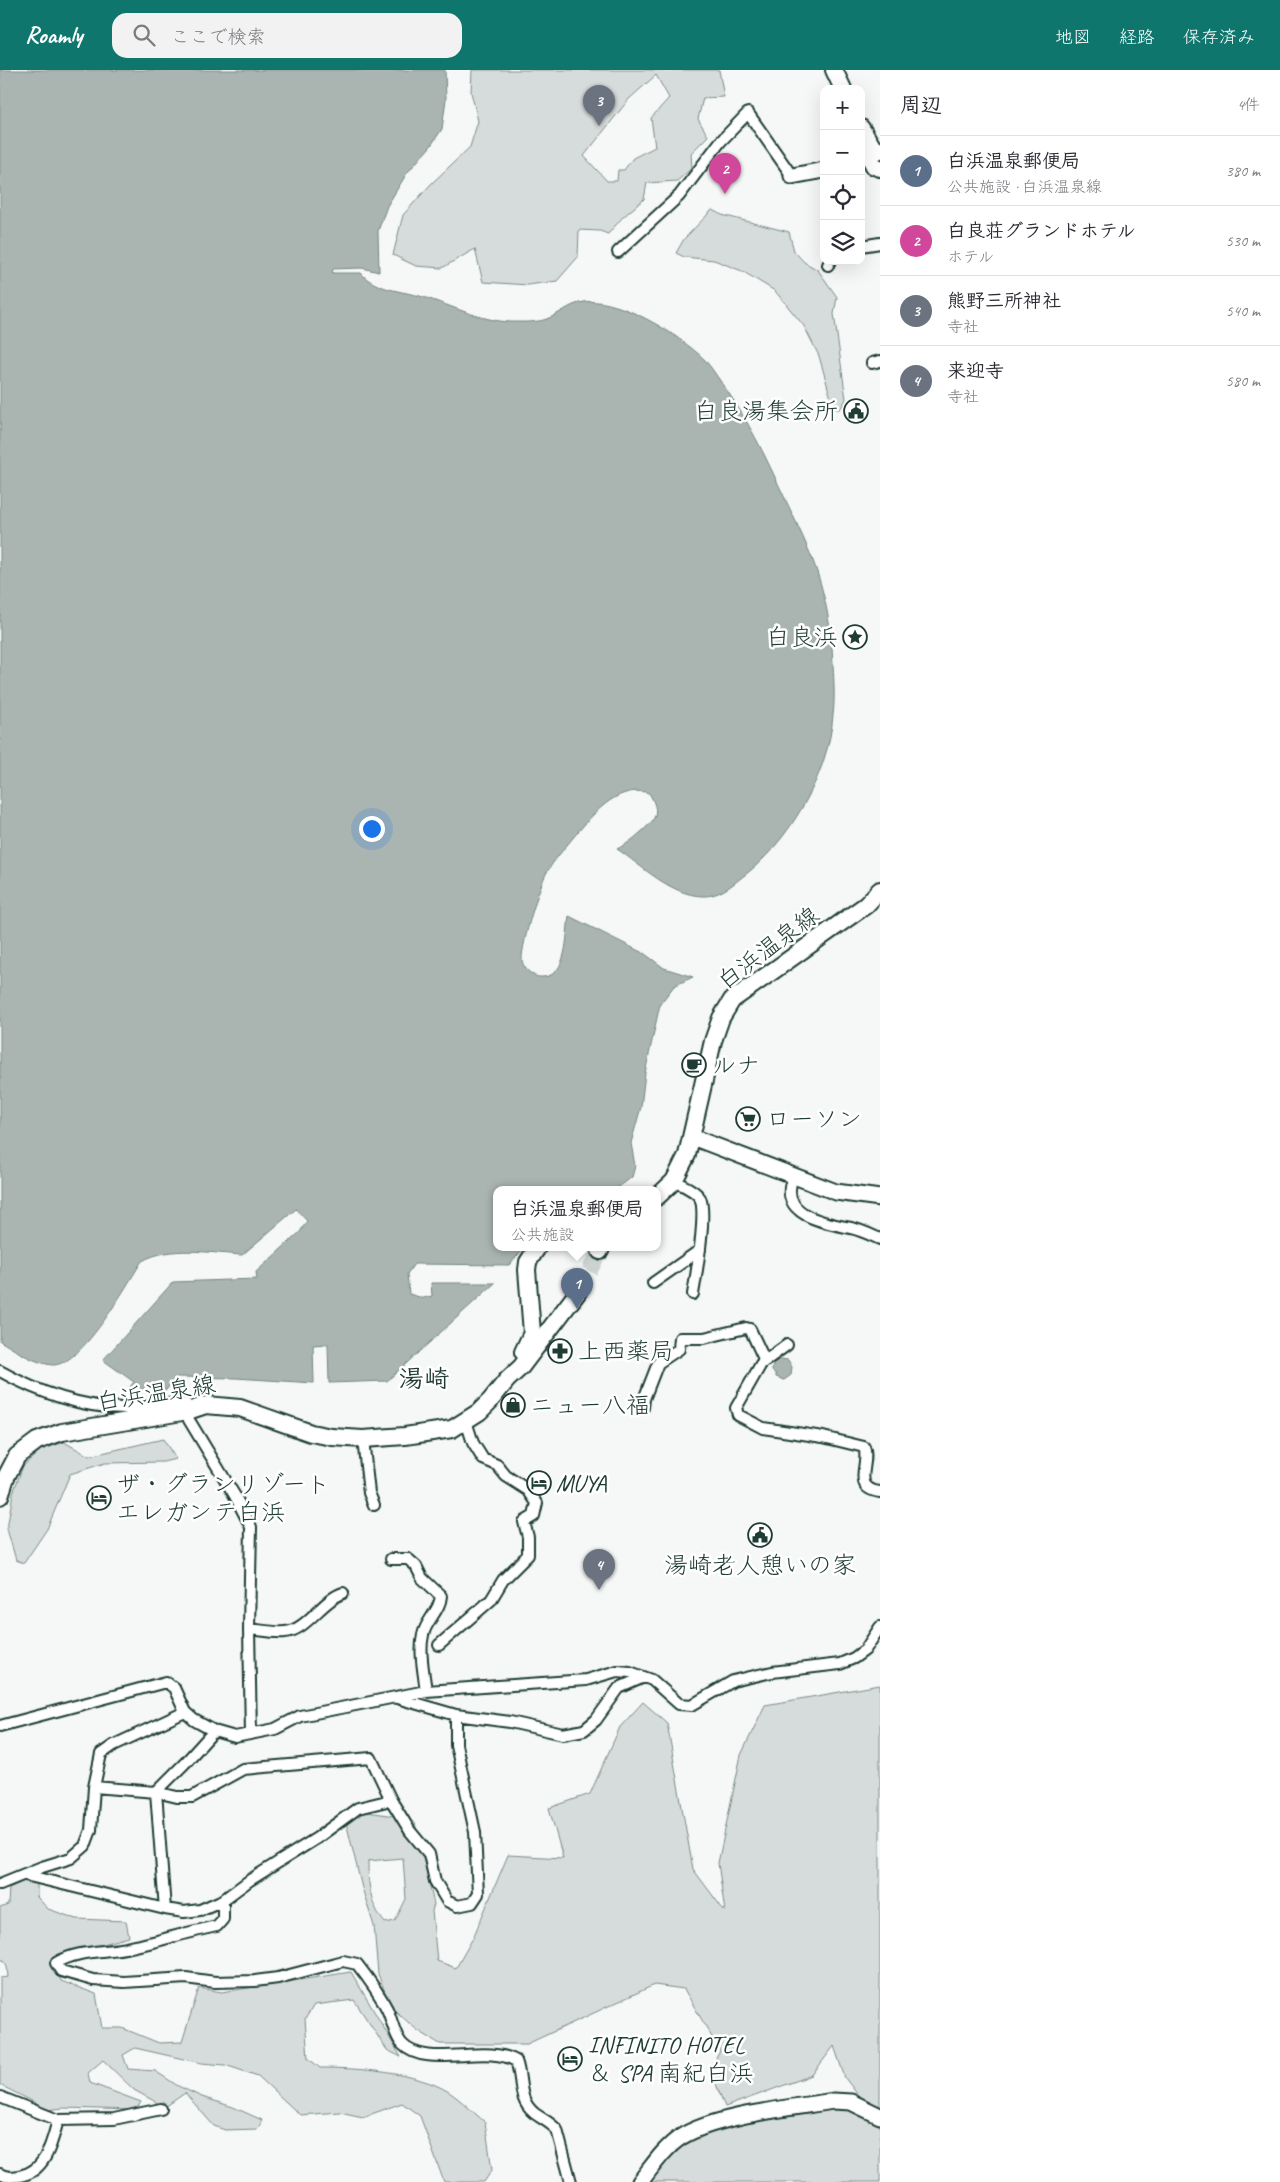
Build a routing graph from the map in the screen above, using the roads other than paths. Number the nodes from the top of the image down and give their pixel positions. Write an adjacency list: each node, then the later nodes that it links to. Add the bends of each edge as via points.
1 (834, 70): 2 (main road)
2 (841, 85)
3 (862, 130): 4 (main road)
4 (873, 158)
5 (820, 171): 6 (street)
6 (792, 176): 9 (street, via 748,113 720,142 679,196)
7 (880, 243): 8 (street)
8 (865, 245)
9 (618, 252)
10 (880, 890): 11 (main road, 白浜温泉線, via 866,906 732,1000 713,1041)
11 (692, 1137): 12 (street); 13 (main road, 白浜温泉線)
12 (793, 1176): 15 (street, via 836,1192); 16 (street, via 789,1185 791,1200 803,1213)
13 (674, 1181): 14 (main road, 白浜温泉線); 17 (street, via 700,1198)
14 (661, 1193)
15 (880, 1198)
16 (880, 1239)
17 (700, 1250): 19 (street); 21 (street)
18 (535, 1251): 25 (main road, 白浜温泉線, via 527,1270 532,1333)
19 (653, 1283)
20 (578, 1292): 25 (main road, 白浜温泉線, via 521,1367)
21 (692, 1294)
22 (787, 1345): 23 (street)
23 (765, 1361): 26 (street, via 750,1329 704,1338 680,1338 679,1349 658,1363 644,1399); 30 (street, via 752,1377 736,1408 738,1415 763,1428 864,1447 866,1454 862,1470 866,1486)
24 (0, 1371): 27 (street, via 75,1401 127,1408 178,1403 186,1404)
25 (507, 1380): 28 (main road, 白浜温泉線, via 490,1401)
26 (644, 1408)
27 (188, 1411): 29 (main road, 白浜温泉線, via 206,1405 232,1406 311,1433); 31 (main road, 白浜温泉線, via 62,1432 37,1441 17,1456); 36 (street, via 189,1420 250,1527)
28 (466, 1421): 29 (main road, 白浜温泉線, via 444,1431); 37 (street, via 473,1443 483,1459 497,1465 506,1476 528,1490 537,1503 534,1516 524,1522 528,1555 503,1580 491,1600)
29 (363, 1440): 32 (street, via 369,1494)
30 (880, 1492)
31 (0, 1496)
32 (374, 1505)
33 (391, 1559): 39 (street, via 408,1558 422,1578 442,1596 441,1604 422,1636)
34 (343, 1593): 36 (street, via 334,1596 300,1626 286,1632)
35 (880, 1627): 38 (street, via 865,1650 840,1664 772,1672 733,1681 692,1705 679,1704 652,1680)
36 (249, 1629): 45 (street)
37 (439, 1645)
38 (644, 1677): 39 (street, via 617,1671 586,1680); 42 (street, via 619,1688 596,1720 584,1730 563,1734 510,1722)
39 (426, 1691): 40 (street)
40 (395, 1697): 42 (street); 45 (street, via 300,1716 274,1729)
41 (185, 1712): 43 (street, via 174,1688 166,1682); 44 (street); 46 (street, via 101,1754)
42 (456, 1715): 48 (street, via 456,1745 475,1832 478,1894 472,1903 458,1906 447,1901 435,1881 429,1854)
43 (0, 1726)
44 (214, 1731): 45 (street, via 235,1737); 47 (street)
45 (251, 1734)
46 (94, 1787): 47 (street); 49 (street, via 91,1830 85,1846 72,1858)
47 (156, 1792): 48 (street, via 192,1797 243,1769 371,1758); 52 (street)
48 (391, 1800): 51 (street, via 358,1808)
49 (25, 1875): 50 (street); 52 (street)
50 (0, 1884)
51 (223, 1900): 52 (street, via 200,1910); 58 (street, via 223,1919 217,1926 129,1948 91,1951 56,1963 61,1971 93,1980 124,1982 186,1978 215,1982 255,1981 343,1961 357,1964 387,2009 402,2043 414,2051 434,2056 496,2054 516,2061 523,2099 533,2112 557,2130)
52 (165, 1909)
53 (0, 2097): 56 (street)
54 (161, 2109): 56 (street, via 114,2119)
55 (880, 2116): 59 (street, via 851,2102 833,2101 704,2126 669,2147)
56 (58, 2120): 57 (street, via 40,2167 26,2175 6,2178)
57 (0, 2174)
58 (571, 2182)
59 (640, 2182)

